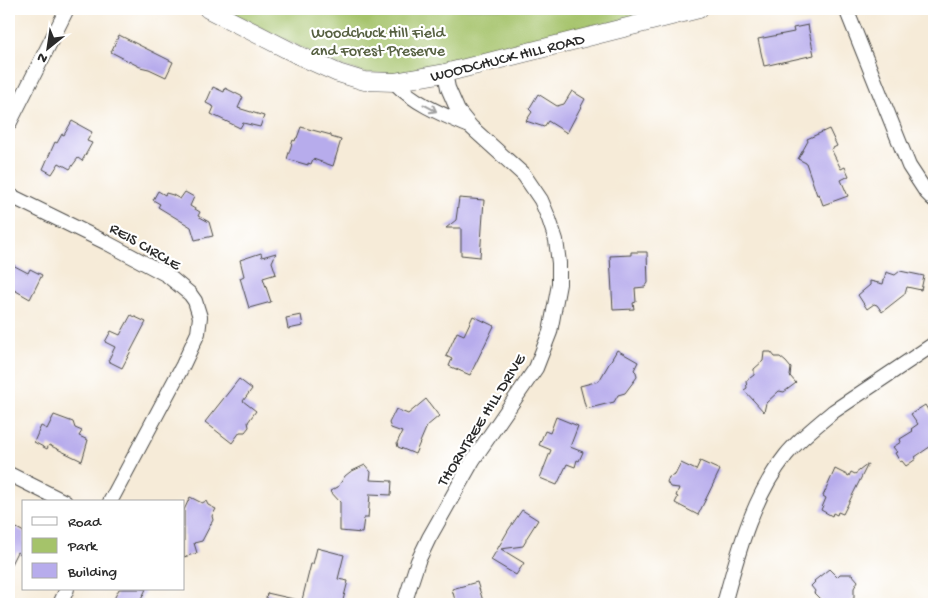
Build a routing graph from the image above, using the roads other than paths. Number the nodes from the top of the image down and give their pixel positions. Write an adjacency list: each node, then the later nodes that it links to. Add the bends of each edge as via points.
1 (68, 9): 7 (street)
2 (208, 9): 6 (street, WOODCHUCK HILL ROAD, via 338,73 364,81)
3 (699, 9): 5 (street, WOODCHUCK HILL ROAD)
4 (846, 9): 10 (street, via 909,166)
5 (445, 73): 6 (street, WOODCHUCK HILL ROAD); 8 (street, THORNTREE HILL DRIVE, via 455,106)
6 (394, 82): 8 (street, THORNTREE HILL DRIVE, one-way to 8, via 405,94 428,108)
7 (9, 124)
8 (471, 127): 17 (street, THORNTREE HILL DRIVE, via 524,175 541,200 556,240 560,284 550,332 536,368 473,460 429,538)
9 (9, 195): 14 (street, REIS CIRCLE, via 167,275 195,302 200,317 198,333)
10 (934, 200)
11 (934, 344): 18 (street, via 834,411 786,454 756,507 736,559)
12 (9, 474): 13 (street)
13 (61, 500)
14 (111, 500)
15 (67, 590): 16 (street)
16 (60, 604)
17 (404, 604)
18 (724, 604)

